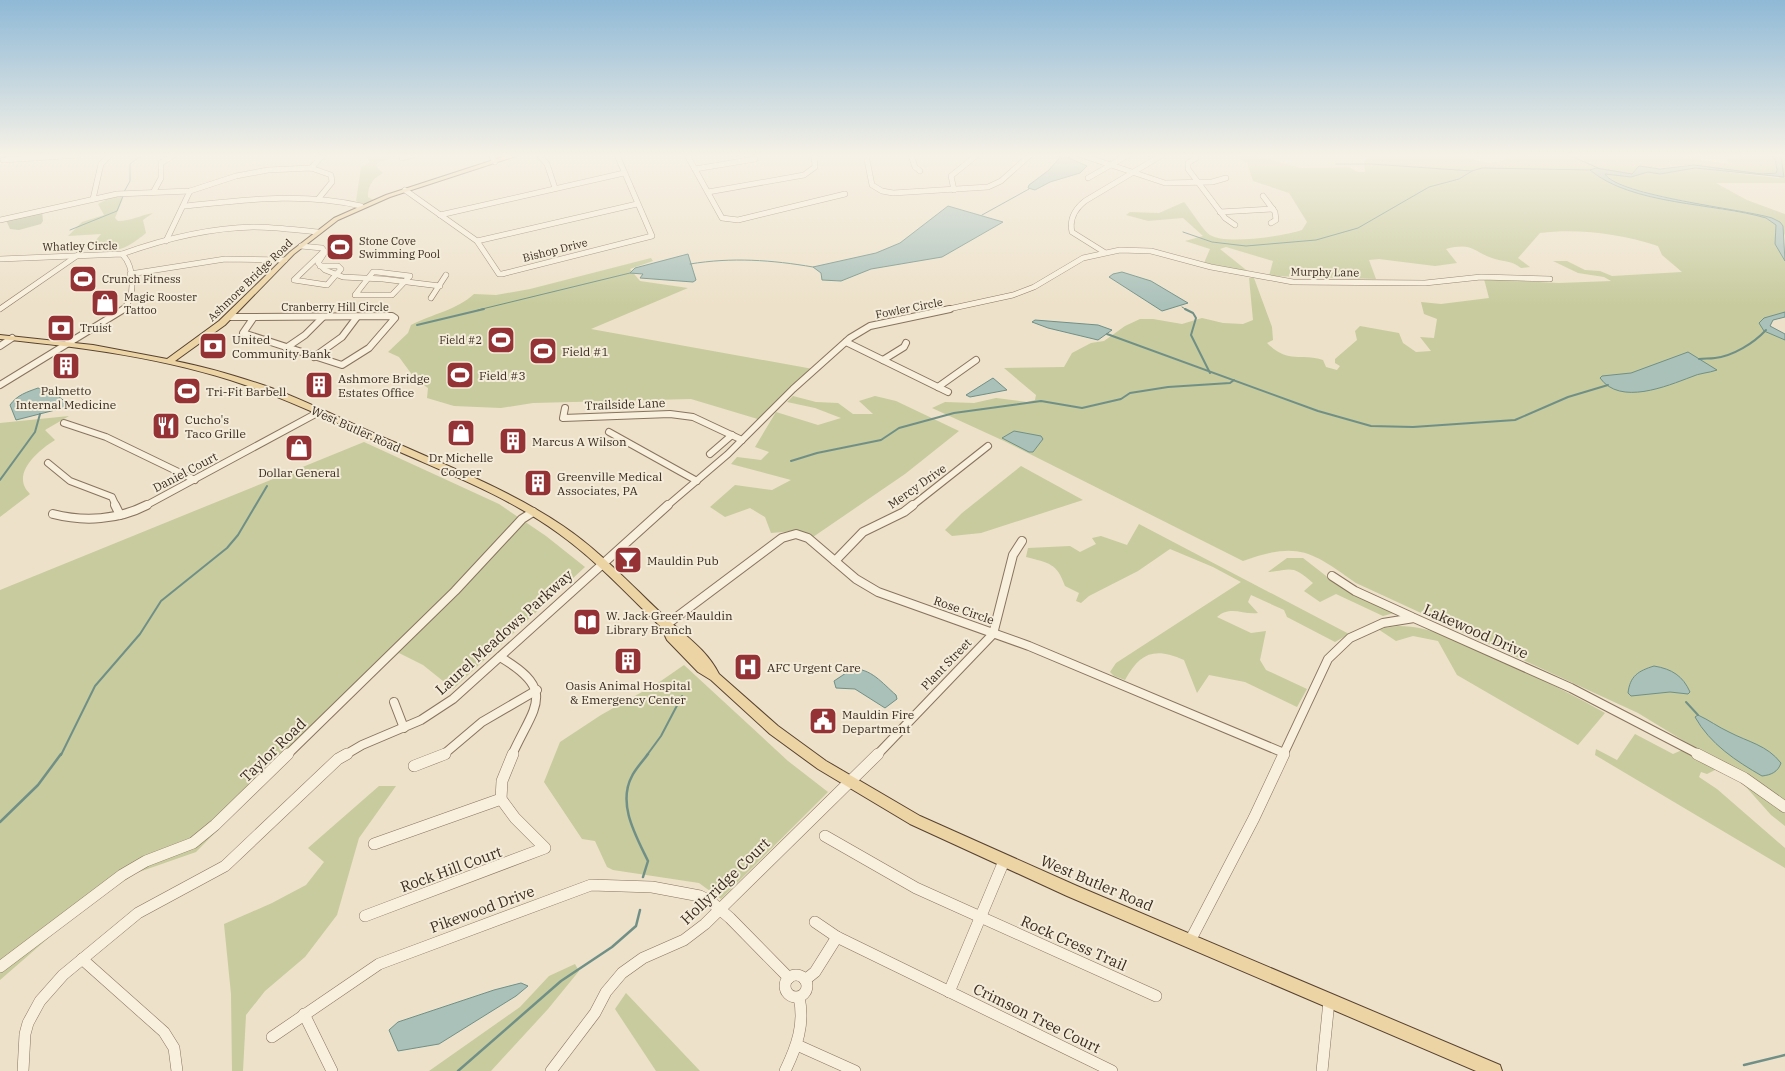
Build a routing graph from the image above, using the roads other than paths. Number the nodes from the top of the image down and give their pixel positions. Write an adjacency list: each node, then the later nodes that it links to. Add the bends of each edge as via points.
1 (67, 205): 18 (street)
2 (194, 205): 13 (street)
3 (356, 205): 14 (street)
4 (426, 205): 17 (street, Bishop Drive)
5 (483, 205): 17 (street)
6 (633, 205): 23 (street)
7 (638, 205): 23 (street, Bishop Drive, via 653,234 651,237 502,274)
8 (715, 205): 9 (street, via 722,219 730,221)
9 (798, 205)
10 (1082, 205): 26 (street, via 1070,228 1074,234)
11 (1215, 205): 16 (street)
12 (1269, 205): 15 (street)
13 (185, 206): 22 (street)
14 (361, 206): 21 (main road, Ashmore Bridge Road)
15 (1273, 210): 16 (street); 19 (street, via 1276,218)
16 (1220, 212): 20 (street)
17 (440, 215): 23 (street, Bishop Drive)
18 (0, 220)
19 (1271, 223)
20 (1235, 225)
21 (318, 232): 22 (street, via 245,227); 24 (main road, Ashmore Bridge Road)
22 (166, 241): 27 (street)
23 (477, 242)
24 (301, 246): 25 (street, via 318,247); 30 (main road, Ashmore Bridge Road)
25 (325, 252): 32 (street, via 318,263); 32 (street, via 319,253 294,280 327,285)
26 (1104, 252): 34 (street, Murphy Lane, via 1151,251 1211,267 1293,282 1415,283 1482,277); 46 (street, Fowler Circle, via 1076,262 1023,292 875,325 858,332)
27 (122, 254): 28 (street, Whatley Circle); 31 (street, Whatley Circle)
28 (78, 255): 29 (street, Whatley Circle); 39 (street)
29 (0, 259)
30 (285, 260): 31 (street, via 225,259); 41 (main road, Ashmore Bridge Road)
31 (130, 274): 49 (street, Whatley Circle, via 133,294 128,305)
32 (336, 274): 35 (street, via 353,280)
33 (446, 275): 37 (street)
34 (1550, 279)
35 (367, 280): 36 (street); 36 (street, via 373,272 410,276); 36 (street, via 355,295 392,295)
36 (402, 282): 37 (street)
37 (440, 286): 38 (street)
38 (431, 298)
39 (0, 309)
40 (255, 316): 41 (street, Cranberry Hill Circle); 42 (street, Cranberry Hill Circle); 50 (street, Cranberry Hill Circle, via 243,333)
41 (229, 317): 54 (main road, Ashmore Bridge Road)
42 (323, 317): 43 (street, Cranberry Hill Circle); 50 (street)
43 (357, 317): 51 (street, via 342,337); 51 (street, Cranberry Hill Circle, via 395,318 369,348 347,364 335,365)
44 (0, 337): 45 (main road, West Butler Road)
45 (12, 338): 48 (street); 49 (main road, West Butler Road)
46 (846, 342): 52 (street); 63 (street, Fowler Circle)
47 (906, 343): 52 (street)
48 (0, 346)
49 (67, 346): 54 (main road, West Butler Road); 55 (street, Whatley Circle)
50 (286, 348): 51 (street, Cranberry Hill Circle)
51 (314, 357)
52 (884, 360): 56 (street)
53 (976, 360): 56 (street)
54 (169, 362): 59 (main road, West Butler Road, via 245,382)
55 (0, 385)
56 (938, 387): 57 (street)
57 (948, 392)
58 (565, 408): 62 (street, Trailside Lane, via 562,421 670,414 693,417)
59 (319, 412): 67 (street, Daniel Court); 69 (main road, West Butler Road, via 485,486)
60 (64, 423): 67 (street, via 106,437)
61 (609, 432): 68 (street)
62 (732, 435): 63 (street, Trailside Lane); 65 (street)
63 (742, 440): 68 (street, Fowler Circle)
64 (988, 446): 73 (street, Mercy Drive, via 904,512 863,532)
65 (710, 454)
66 (48, 463): 71 (street, via 70,481 112,497)
67 (195, 480): 71 (street, Daniel Court, via 151,504)
68 (697, 481): 74 (street, Fowler Circle)
69 (533, 512): 74 (main road, West Butler Road); 98 (street, Taylor Road, via 522,519 449,597 215,825 193,843 146,861 122,875)
70 (53, 514): 71 (street, Daniel Court, via 83,519)
71 (120, 514)
72 (1022, 541): 78 (street, via 1008,569)
73 (835, 561): 77 (street, Rose Circle, via 806,536 785,536); 78 (street, Rose Circle, via 864,585 878,592)
74 (603, 563): 77 (main road, West Butler Road); 79 (street, Laurel Meadows Parkway)
75 (1332, 576): 76 (street, via 1355,591)
76 (1414, 618): 83 (street, Lakewood Drive, via 1370,627 1335,650); 87 (street, Lakewood Drive, via 1588,696 1752,783)
77 (666, 626): 85 (main road, West Butler Road, via 702,669 774,730)
78 (993, 634): 83 (street, Rose Circle, via 1130,687); 85 (street, Plant Street)
79 (500, 657): 80 (street, via 531,676); 82 (street, Laurel Meadows Parkway, via 446,705)
80 (537, 690): 84 (street, via 482,722 446,754); 86 (street, via 536,706 500,783)
81 (394, 702): 82 (street)
82 (404, 728): 97 (street, Laurel Meadows Parkway, via 338,759 226,866 138,913)
83 (1284, 753): 96 (street, Lakewood Drive)
84 (414, 766)
85 (850, 782): 90 (main road, West Butler Road, via 915,820); 91 (street, Hollyridge Court)
86 (501, 799): 89 (street); 92 (street, Rock Hill Court, via 546,848)
87 (1785, 807)
88 (825, 836): 93 (street, Rock Cress Trail, via 916,888)
89 (374, 844)
90 (1004, 861): 93 (street); 96 (main road, West Butler Road)
91 (720, 910): 99 (street, Pikewood Drive); 105 (street, Pikewood Drive, via 700,896 618,882 590,885 379,964); 111 (street, Hollyridge Court, via 684,940 643,958 622,973)
92 (365, 916)
93 (980, 917): 101 (street); 102 (street, Rock Cress Trail)
94 (814, 922): 95 (street, Crimson Tree Court)
95 (837, 937): 100 (street, via 815,972); 101 (street, Crimson Tree Court)
96 (1190, 941): 104 (main road, West Butler Road)
97 (82, 959): 108 (street, Laurel Meadows Parkway, via 58,980 33,1012 25,1034); 109 (street, via 164,1032 174,1048)
98 (0, 967)
99 (789, 978): 100 (street, via 797,975); 103 (street, via 785,986 787,993)
100 (805, 980): 103 (street, via 806,991)
101 (949, 992): 114 (street, Crimson Tree Court)
102 (1156, 996)
103 (799, 997): 107 (street, via 802,1025)
104 (1329, 1000): 115 (street); 116 (main road, West Butler Road)
105 (304, 1014): 106 (street, Pikewood Drive); 110 (street)
106 (272, 1036)
107 (797, 1045): 112 (street); 113 (street)
108 (23, 1071)
109 (177, 1071)
110 (332, 1071)
111 (551, 1071)
112 (785, 1071)
113 (855, 1071)
114 (1112, 1071)
115 (1322, 1071)
116 (1494, 1071)

